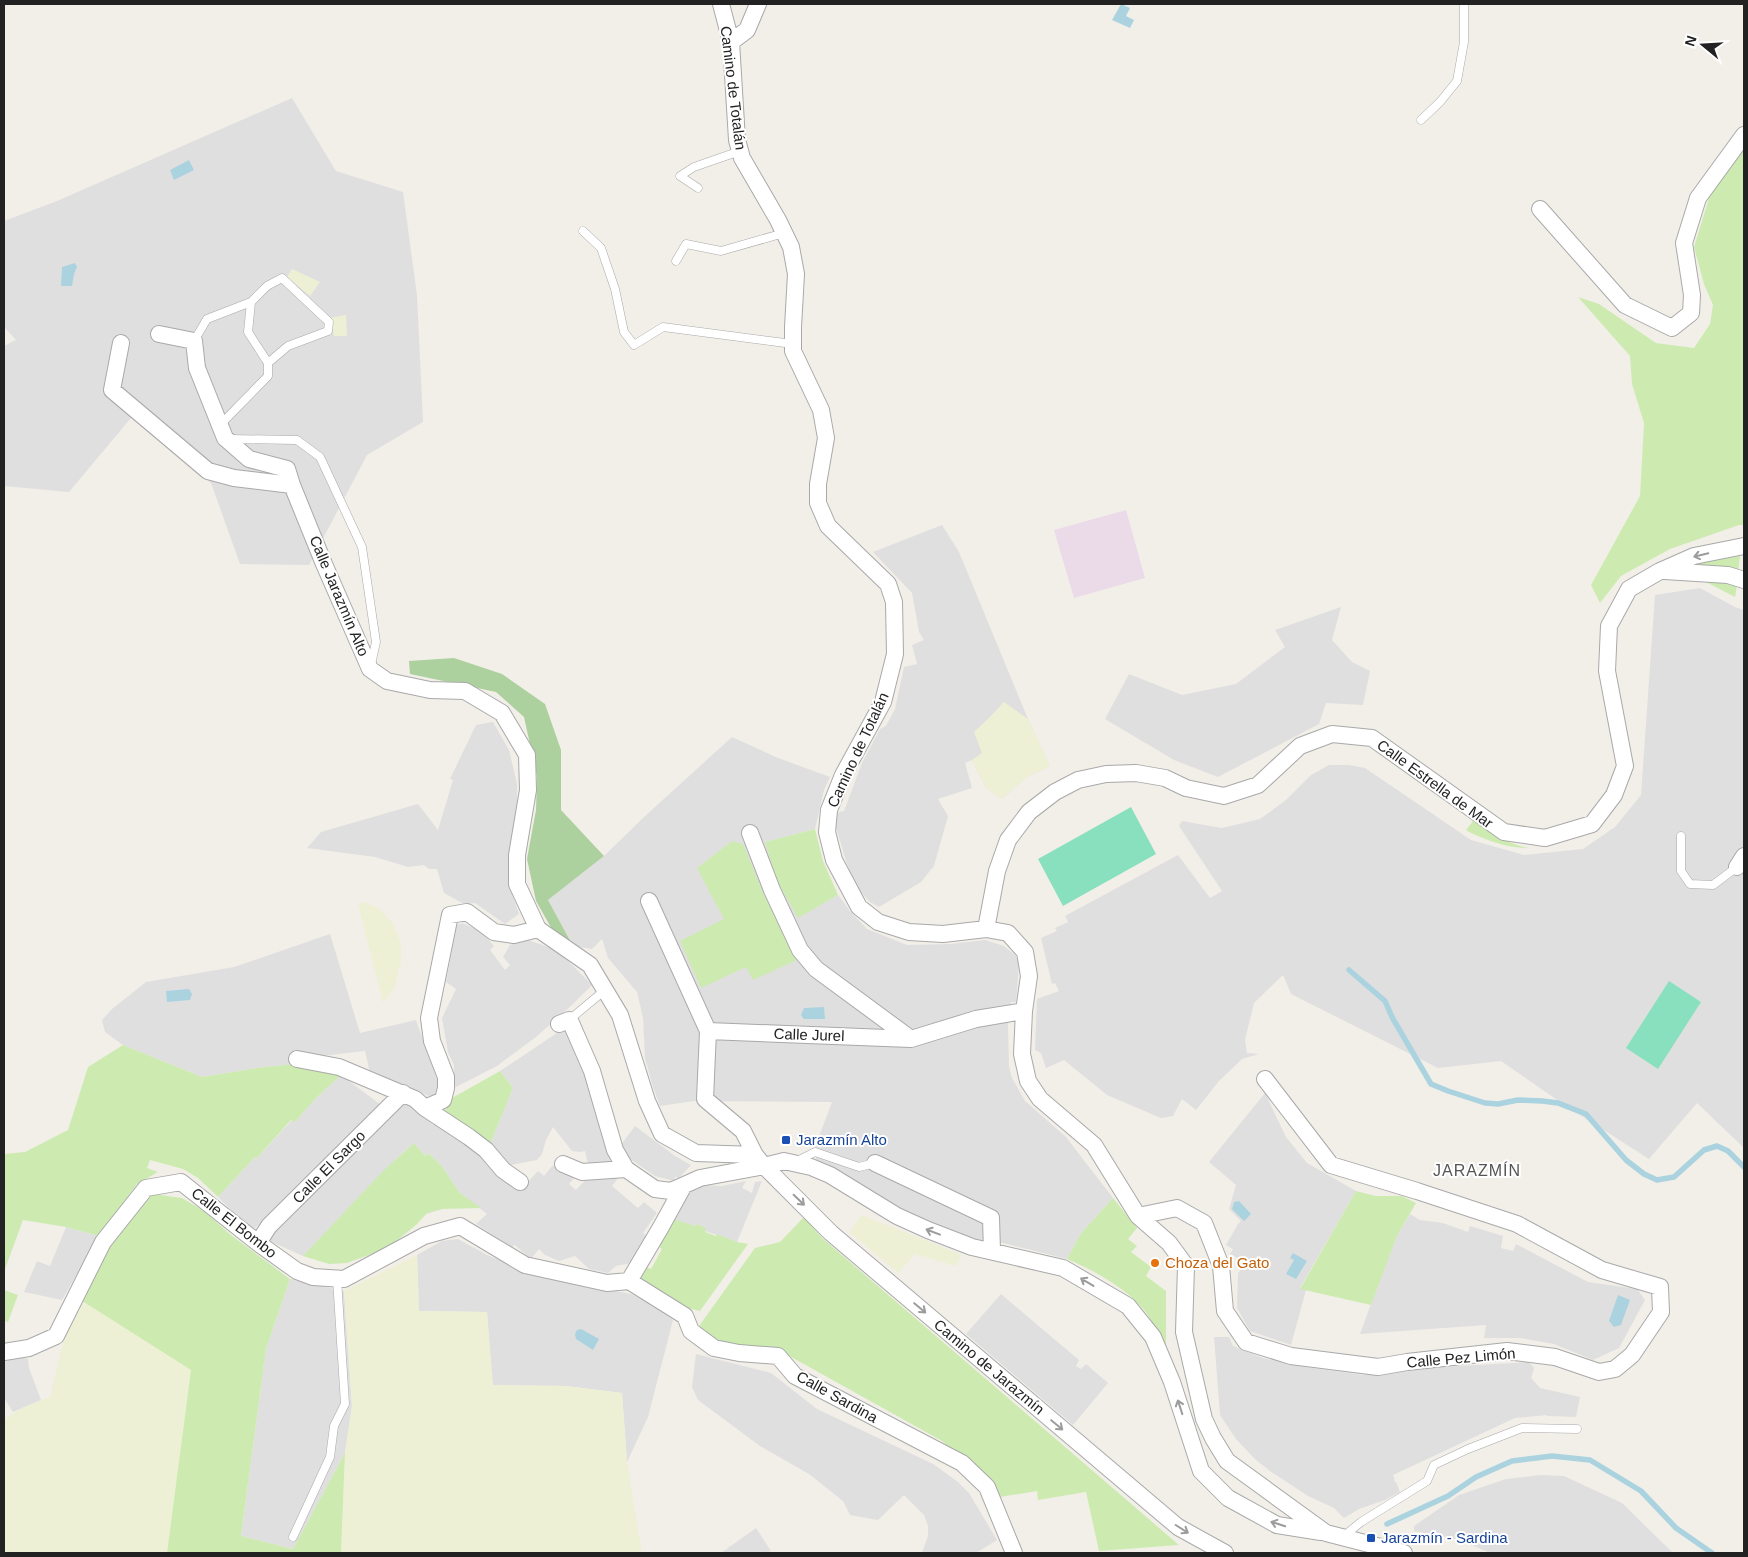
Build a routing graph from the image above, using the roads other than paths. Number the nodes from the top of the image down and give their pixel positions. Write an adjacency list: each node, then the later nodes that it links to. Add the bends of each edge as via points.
1 (721, 4): 4 (street, Camino de Totalán)
2 (758, 4): 4 (street, via 747,30)
3 (1464, 4): 5 (lane, via 1464,42 1457,80)
4 (730, 42): 7 (street, Camino de Totalán)
5 (1421, 120)
6 (1744, 135): 9 (street, via 1698,198 1684,243 1692,295 1691,313 1672,328 1625,305)
7 (740, 151): 8 (lane, via 694,167 680,176); 11 (street, Camino de Totalán)
8 (698, 188)
9 (1540, 209)
10 (583, 231): 17 (lane, via 602,248 624,332 634,345 664,327)
11 (784, 233): 12 (lane, via 721,251 686,244); 17 (street, Camino de Totalán, via 791,247 796,274)
12 (676, 261)
13 (251, 302): 15 (lane, via 206,319); 18 (lane, via 248,332); 18 (lane, via 267,286 282,278 328,322 328,331 288,346)
14 (159, 334): 15 (street)
15 (194, 341): 19 (street, Calle Jarazmín Alto, via 197,368)
16 (122, 343): 20 (street, via 112,390 208,471)
17 (793, 344): 30 (street, Camino de Totalán, via 821,410 826,438 818,503 828,526 888,584 894,602 894,654 883,702 829,810 827,832 834,860 859,907 878,922 909,932 943,934)
18 (268, 363): 19 (lane, via 268,376)
19 (223, 432): 20 (street, Calle Jarazmín Alto, via 249,459 287,470); 24 (lane, via 297,440 320,457 362,547 376,642)
20 (292, 486): 24 (street, Calle Jarazmín Alto)
21 (1744, 546): 22 (street, Calle Estrella de Mar, one-way to 22, via 1694,556)
22 (1660, 571): 23 (street, via 1728,575); 30 (street, Calle Estrella de Mar, via 1629,589 1609,626 1607,671 1625,766 1614,795 1592,824 1545,838 1504,832 1372,738 1332,734 1300,746 1258,785 1224,796 1136,773 1106,774 1078,780 1055,792 1029,812 1008,840 997,871)
23 (1744, 580)
24 (370, 669): 29 (street, Calle Jarazmín Alto, via 387,681 430,690 465,691 502,713 527,755 528,790 517,855 517,884)
25 (750, 833): 35 (street, via 800,950 816,969)
26 (1681, 836): 27 (lane, via 1682,871 1690,884 1713,885)
27 (1741, 862)
28 (649, 901): 34 (street)
29 (538, 929): 31 (street, via 590,965); 39 (street, via 514,935 494,932 467,912 450,915 429,1018 432,1041 446,1077 446,1088 443,1100)
30 (986, 930): 32 (street, Camino de Totalán, via 1008,933 1025,952 1029,976)
31 (605, 990): 33 (lane); 40 (street, via 620,1015 647,1101 662,1134 696,1153)
32 (1024, 1011): 35 (street, Calle Jurel, via 976,1019); 47 (street, Camino de Totalán, via 1022,1054 1028,1081 1040,1098 1094,1146)
33 (564, 1022): 44 (street, via 592,1071 615,1150)
34 (708, 1031): 35 (street, Calle Jurel); 40 (street, via 705,1099 743,1130)
35 (911, 1039)
36 (297, 1059): 38 (street, via 339,1068)
37 (1265, 1079): 47 (street, Calle Pez Limón, via 1331,1165 1517,1224 1602,1270 1660,1287 1661,1312 1632,1355 1615,1369 1599,1372 1555,1357 1507,1351 1378,1368 1291,1356 1246,1342 1225,1311 1221,1266 1204,1223 1176,1208)
38 (403, 1094): 39 (street); 48 (street, Calle El Sargo, via 269,1226)
39 (425, 1108): 45 (street, via 486,1150 503,1170)
40 (759, 1160): 41 (street); 46 (street, via 700,1178); 58 (street, Camino de Jarazmín, one-way to 58, via 831,1234 1178,1527)
41 (792, 1163): 42 (lane, via 815,1152 858,1167); 49 (street, one-way to 41, via 928,1230 897,1216 830,1175)
42 (875, 1163): 49 (street, via 991,1218)
43 (563, 1164): 44 (street, via 582,1172)
44 (626, 1169): 46 (street, via 655,1189 671,1191)
45 (520, 1182)
46 (683, 1187): 51 (street)
47 (1138, 1216): 54 (street, Camino de Totalán, via 1169,1243 1186,1266 1184,1332 1204,1419 1213,1438 1227,1461)
48 (258, 1243): 50 (street, Calle El Bombo, via 297,1271 313,1277); 52 (street, Calle El Bombo, via 181,1182 146,1188 103,1242 56,1336 29,1348)
49 (992, 1251): 54 (street, one-way to 49, via 1277,1525 1228,1498 1201,1471 1172,1382 1153,1337 1128,1306 1063,1268)
50 (337, 1279): 51 (street, Calle El Bombo, via 344,1279 424,1236 460,1226 525,1265 607,1283); 55 (lane, via 345,1404 334,1426 330,1457)
51 (629, 1281): 57 (street, Calle Sardina, via 685,1316 691,1331 714,1348 778,1356 795,1376 962,1463 987,1487)
52 (4, 1352)
53 (1577, 1429): 56 (lane, via 1522,1428 1459,1453 1434,1465 1427,1480 1361,1522)
54 (1326, 1533): 56 (street, Camino de Totalán)
55 (293, 1537)
56 (1343, 1538): 59 (street, Camino de Totalán)
57 (1014, 1553)
58 (1225, 1553)
59 (1404, 1553)

